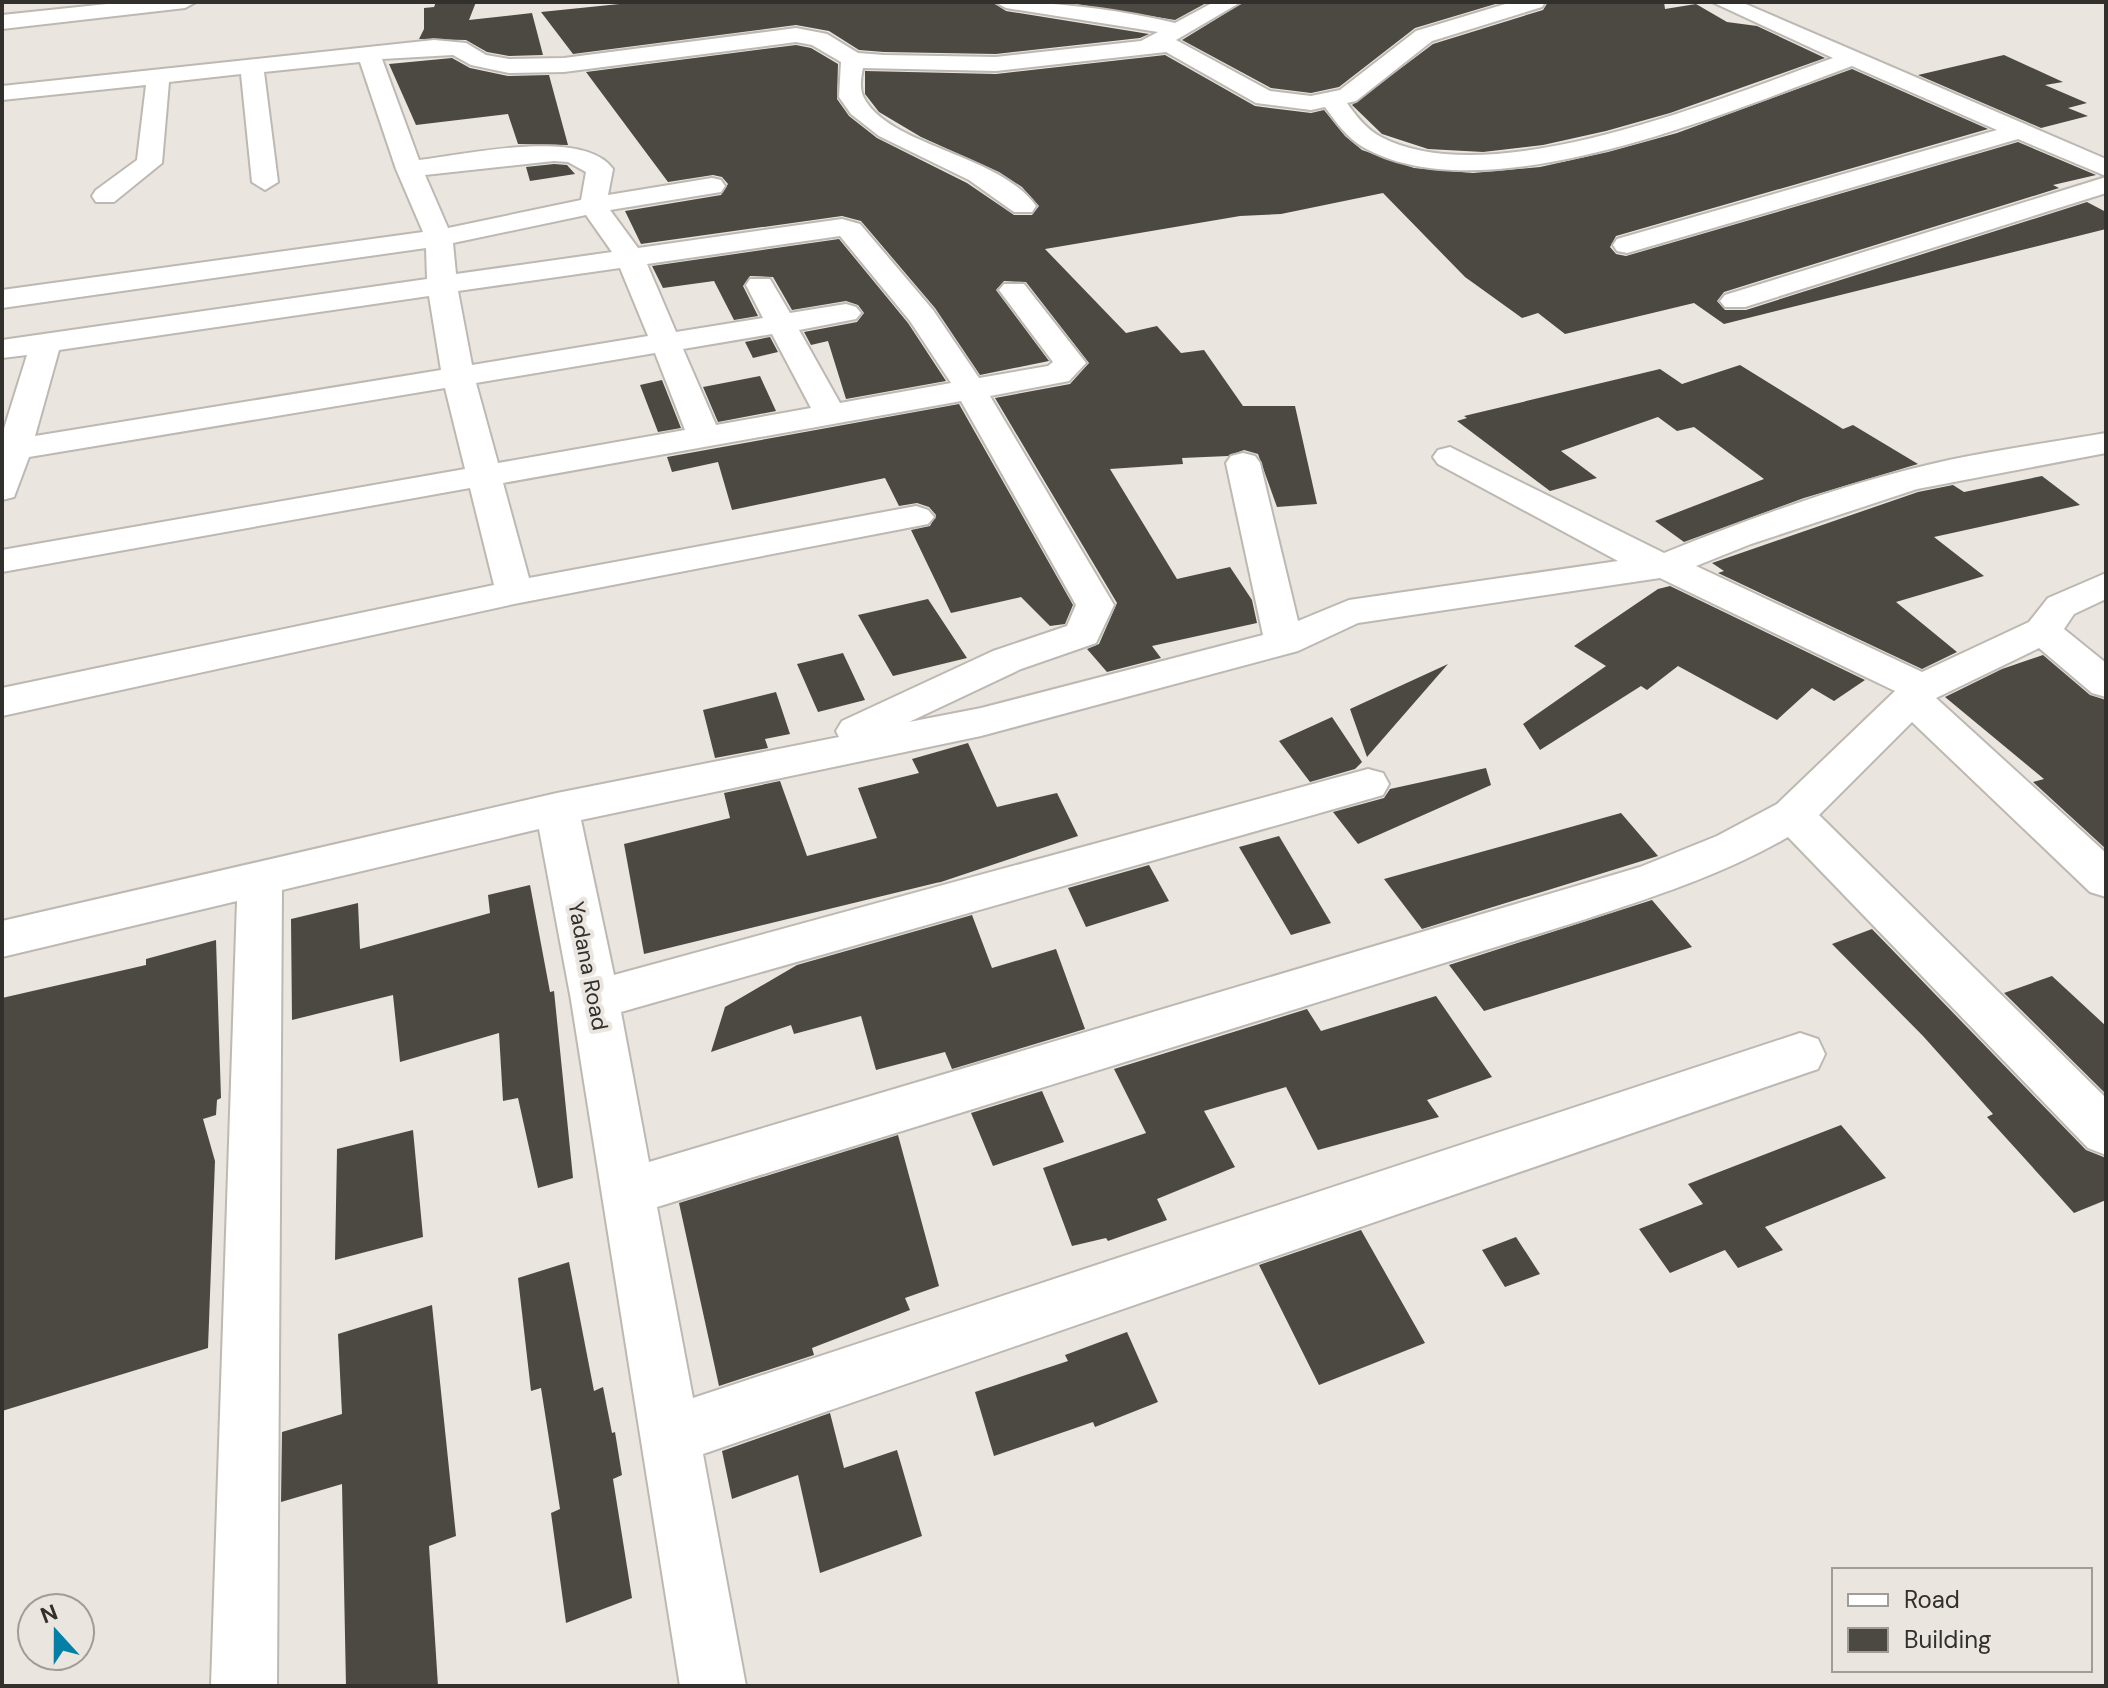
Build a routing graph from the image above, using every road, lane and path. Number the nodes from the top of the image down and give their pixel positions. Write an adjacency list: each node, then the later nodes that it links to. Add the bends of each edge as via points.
1 (185, 2): 6 (street)
2 (1006, 2): 8 (street)
3 (1230, 2): 8 (street)
4 (1534, 2): 16 (street, via 1424,36 1348,96)
5 (1723, 2): 11 (street)
6 (128, 5): 7 (street)
7 (2, 22)
8 (1177, 30): 9 (street)
9 (1148, 46): 12 (street, via 996,64); 16 (street, via 1170,45 1275,102)
10 (383, 53): 12 (street, via 458,48 491,64 532,66 812,28); 13 (street); 19 (street)
11 (1856, 57): 16 (street, via 1683,118 1562,152 1471,164 1406,157 1374,144 1351,127); 17 (street)
12 (853, 60): 25 (street, via 848,88 863,112 975,172)
13 (252, 68): 14 (street); 20 (street)
14 (158, 79): 15 (street); 23 (street, via 149,163)
15 (2, 93)
16 (1333, 101)
17 (2023, 130): 18 (street); 27 (street)
18 (2106, 168)
19 (409, 169): 24 (street, via 574,155 600,169); 26 (street)
20 (265, 182)
21 (2106, 185): 33 (street)
22 (712, 186): 24 (street)
23 (105, 196)
24 (593, 205): 26 (street); 28 (street)
25 (1023, 206)
26 (439, 238): 30 (street); 32 (street)
27 (1627, 245)
28 (631, 259): 30 (street); 36 (street); 40 (street, via 842,227 850,230 922,316)
29 (760, 285): 35 (street)
30 (442, 286): 37 (street); 39 (street)
31 (1014, 290): 40 (street, via 1070,363 1058,374)
32 (2, 299)
33 (1735, 301)
34 (846, 313): 35 (street)
35 (783, 323): 36 (street); 41 (street)
36 (664, 342): 39 (street); 42 (street)
37 (46, 343): 38 (street); 44 (street)
38 (2, 349)
39 (458, 375): 44 (street); 47 (street)
40 (971, 390): 41 (street); 59 (street, via 1090,594 1095,605 1090,621 1082,634 993,666 833,742)
41 (831, 415): 42 (street)
42 (705, 438): 47 (street)
43 (2106, 443): 51 (street, via 1905,482 1738,536)
44 (8, 450): 48 (street)
45 (1450, 457): 51 (street, via 1632,554)
46 (1243, 463): 55 (street)
47 (485, 477): 50 (street); 53 (street)
48 (2, 490)
49 (916, 517): 53 (street)
50 (2, 561)
51 (1665, 566): 55 (street, via 1349,612); 57 (street)
52 (2106, 585): 54 (street, via 2061,606)
53 (514, 592): 58 (street)
54 (2043, 631): 56 (street); 57 (street)
55 (1284, 642): 59 (street, via 981,722)
56 (2106, 684)
57 (1917, 694): 62 (street); 64 (street)
58 (2, 702)
59 (822, 754): 61 (street)
60 (1368, 784): 66 (street)
61 (557, 809): 63 (street); 66 (street, Yadana Road)
62 (1792, 815): 68 (street); 69 (street, via 1733,848 1585,903)
63 (260, 879): 65 (street); 71 (street)
64 (2106, 880)
65 (2, 939)
66 (595, 1000): 69 (street, Yadana Road)
67 (1800, 1054): 70 (street)
68 (2106, 1132)
69 (628, 1192): 70 (street, Yadana Road)
70 (670, 1436): 72 (street, Yadana Road)
71 (244, 1686)
72 (713, 1686)

